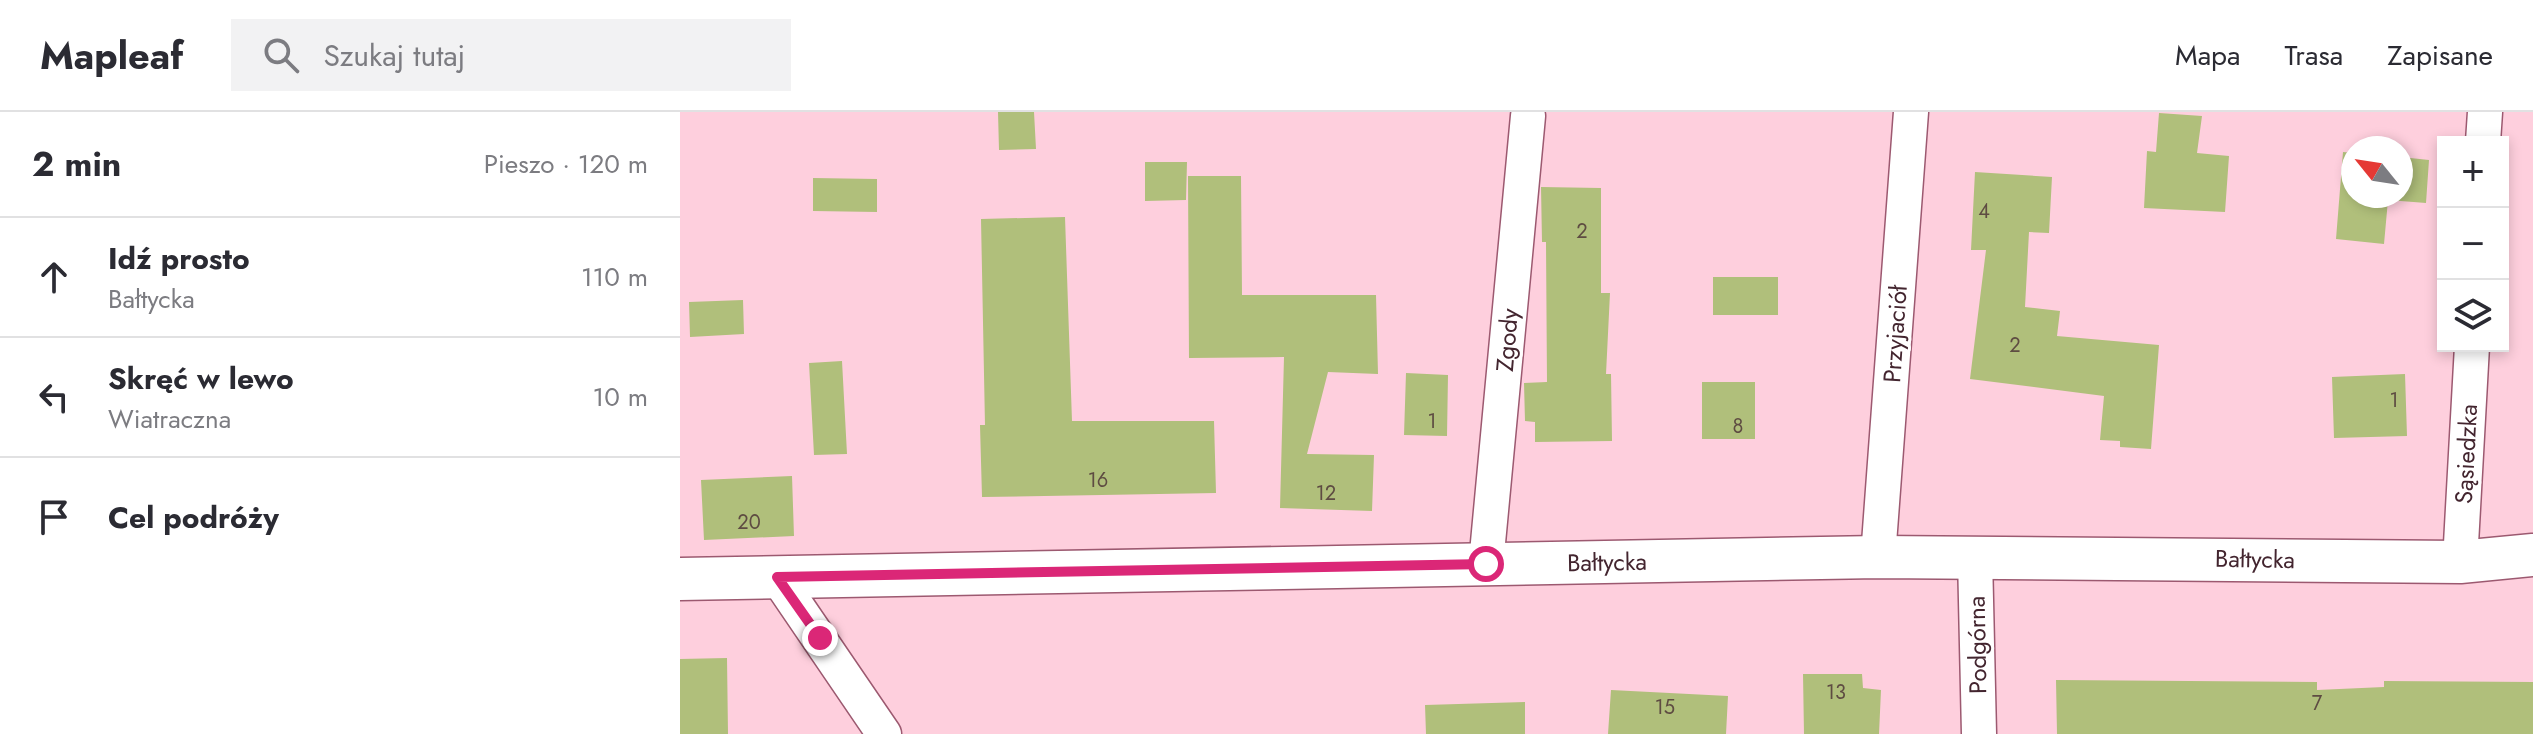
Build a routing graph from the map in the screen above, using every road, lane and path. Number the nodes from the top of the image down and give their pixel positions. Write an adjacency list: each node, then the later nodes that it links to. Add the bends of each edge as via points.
1 (1911, 112): 8 (street, Przyjaciół)
2 (2485, 112): 4 (street)
3 (1528, 116): 10 (street, Zgody)
4 (2483, 136)
5 (2472, 352): 9 (street, Sąsiedzka)
6 (2533, 555): 9 (street, Bałtycka)
7 (1975, 556): 8 (street, Bałtycka); 9 (street, Bałtycka); 14 (street, Podgórna)
8 (1878, 557): 10 (street, Bałtycka)
9 (2460, 562)
10 (1486, 564): 11 (street, Bałtycka)
11 (777, 577): 12 (street, Bałtycka); 13 (street)
12 (680, 579)
13 (884, 734)
14 (1979, 734)

